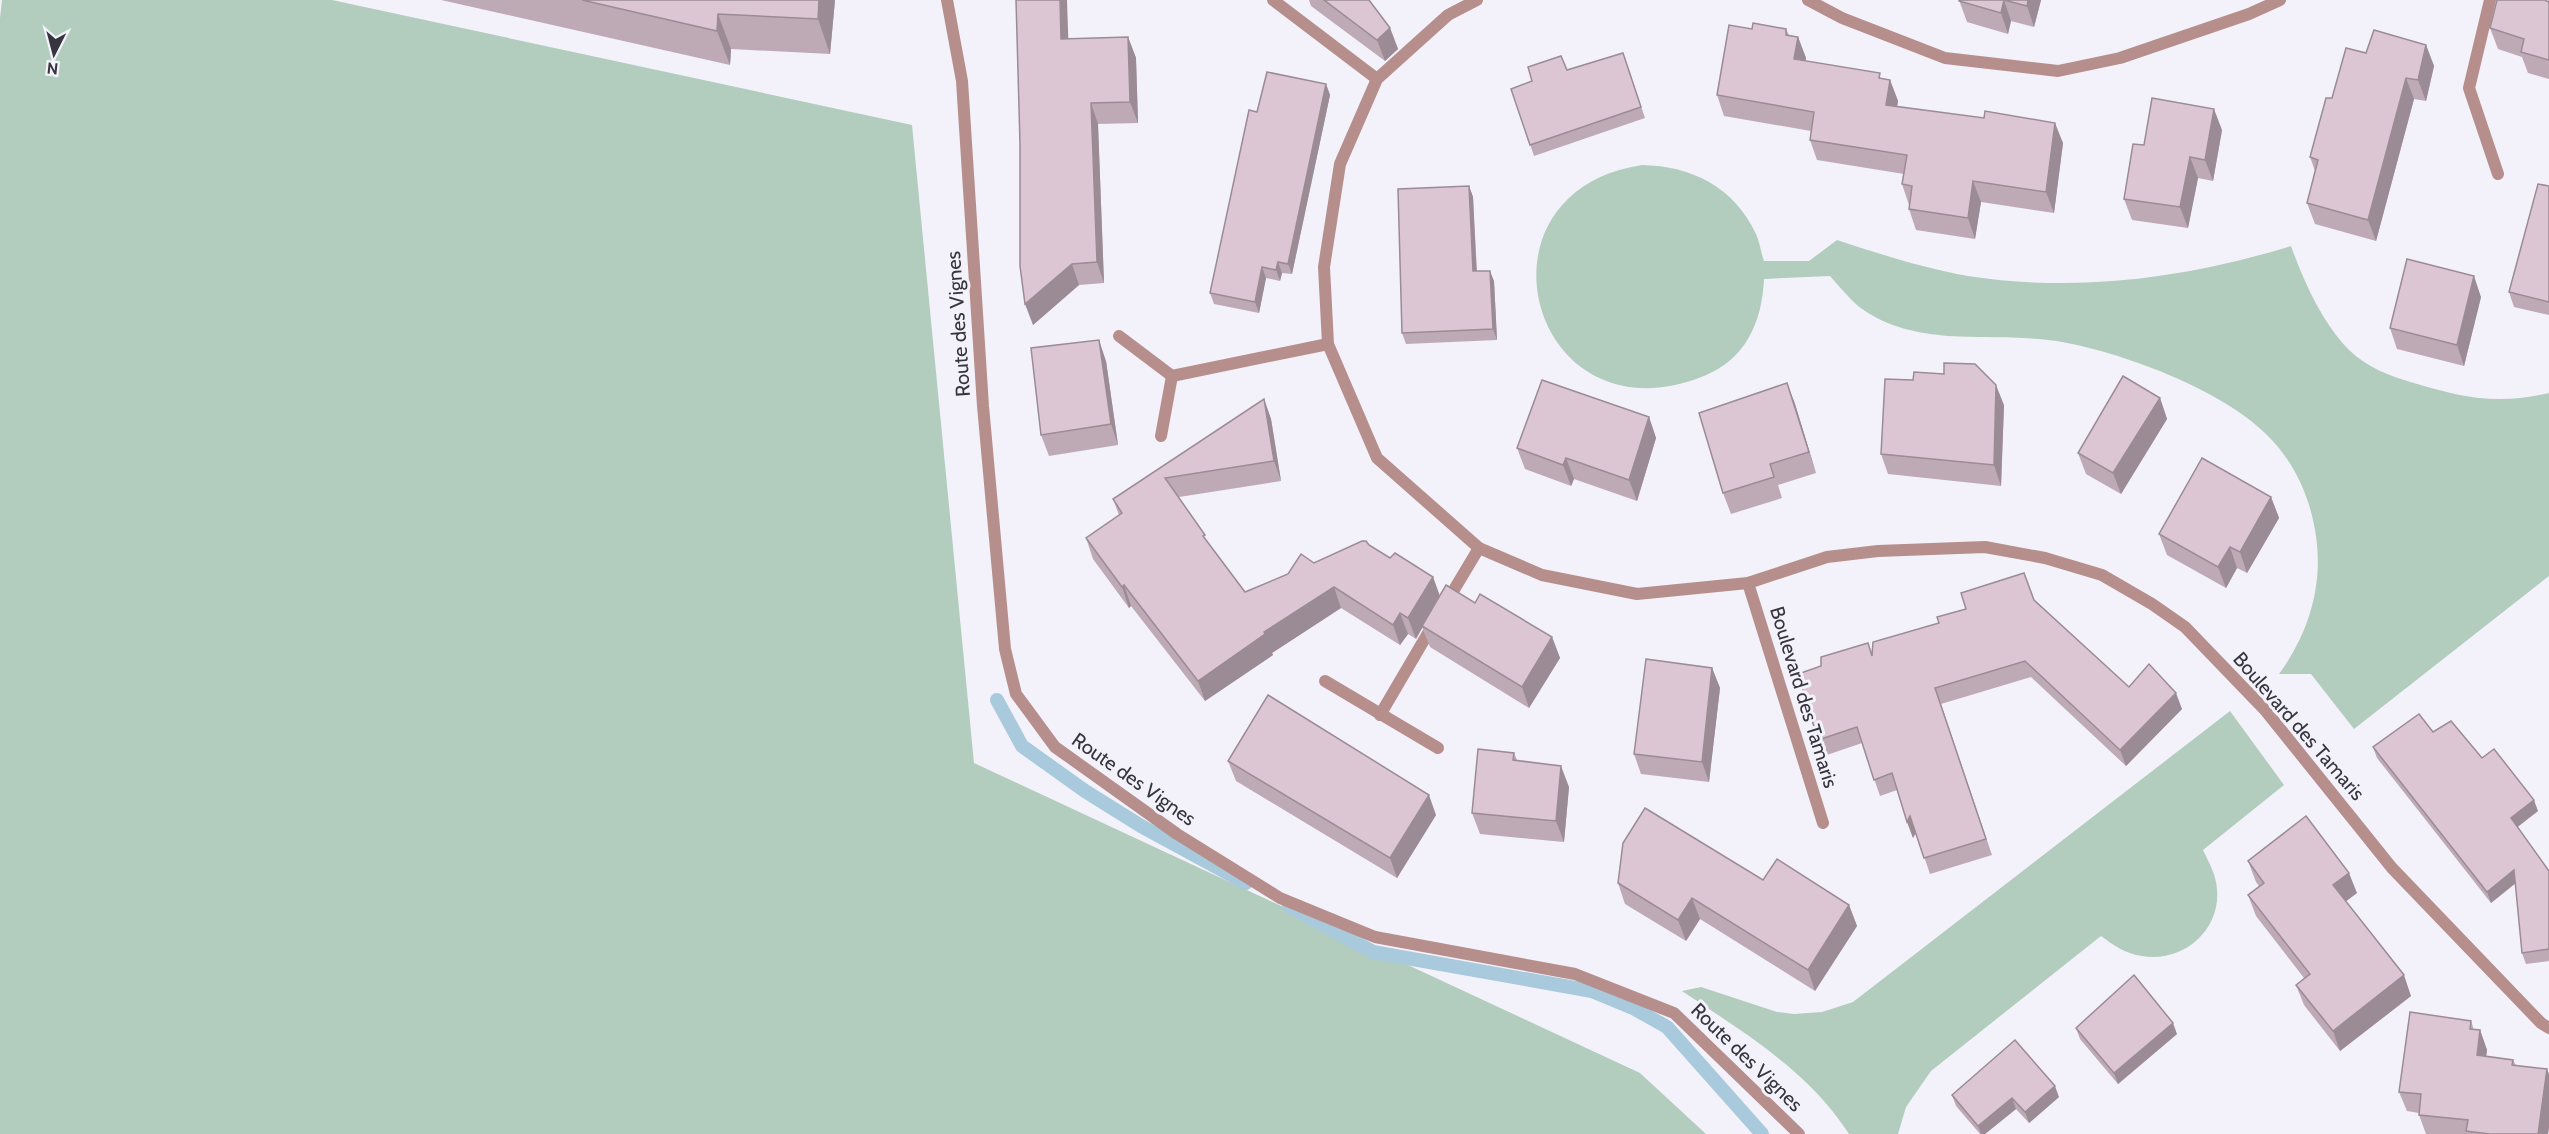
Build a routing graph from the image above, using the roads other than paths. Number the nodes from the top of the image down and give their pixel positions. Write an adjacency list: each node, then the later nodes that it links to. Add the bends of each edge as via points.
1 (946, 0): 20 (street, Route des Vignes, via 962,81 983,406 1005,649 1016,694 1055,747 1177,834 1280,898 1375,937 1575,974 1674,1013)
2 (1273, 0): 7 (street)
3 (1477, 0): 7 (street, Boulevard des Tamaris, via 1448,15)
4 (1808, 0): 5 (street, via 1842,18 1945,58 2058,71 2120,58)
5 (2280, 0)
6 (2490, 0): 8 (street, via 2469,88)
7 (1377, 79): 10 (street, Boulevard des Tamaris, via 1340,164 1324,267)
8 (2498, 174)
9 (1119, 336): 11 (street)
10 (1328, 344): 11 (street); 13 (street, Boulevard des Tamaris, via 1377,458)
11 (1172, 376): 12 (street)
12 (1161, 436)
13 (1479, 548): 14 (street, Boulevard des Tamaris, via 1542,575 1637,594); 16 (street)
14 (1748, 583): 18 (street, Boulevard des Tamaris); 19 (street, Boulevard des Tamaris, via 1827,557 1878,550 1985,547 2045,558 2102,575 2185,627 2265,710 2392,867)
15 (1325, 681): 16 (street)
16 (1380, 715): 17 (street)
17 (1438, 748)
18 (1823, 823)
19 (2549, 1028)
20 (1799, 1134)

